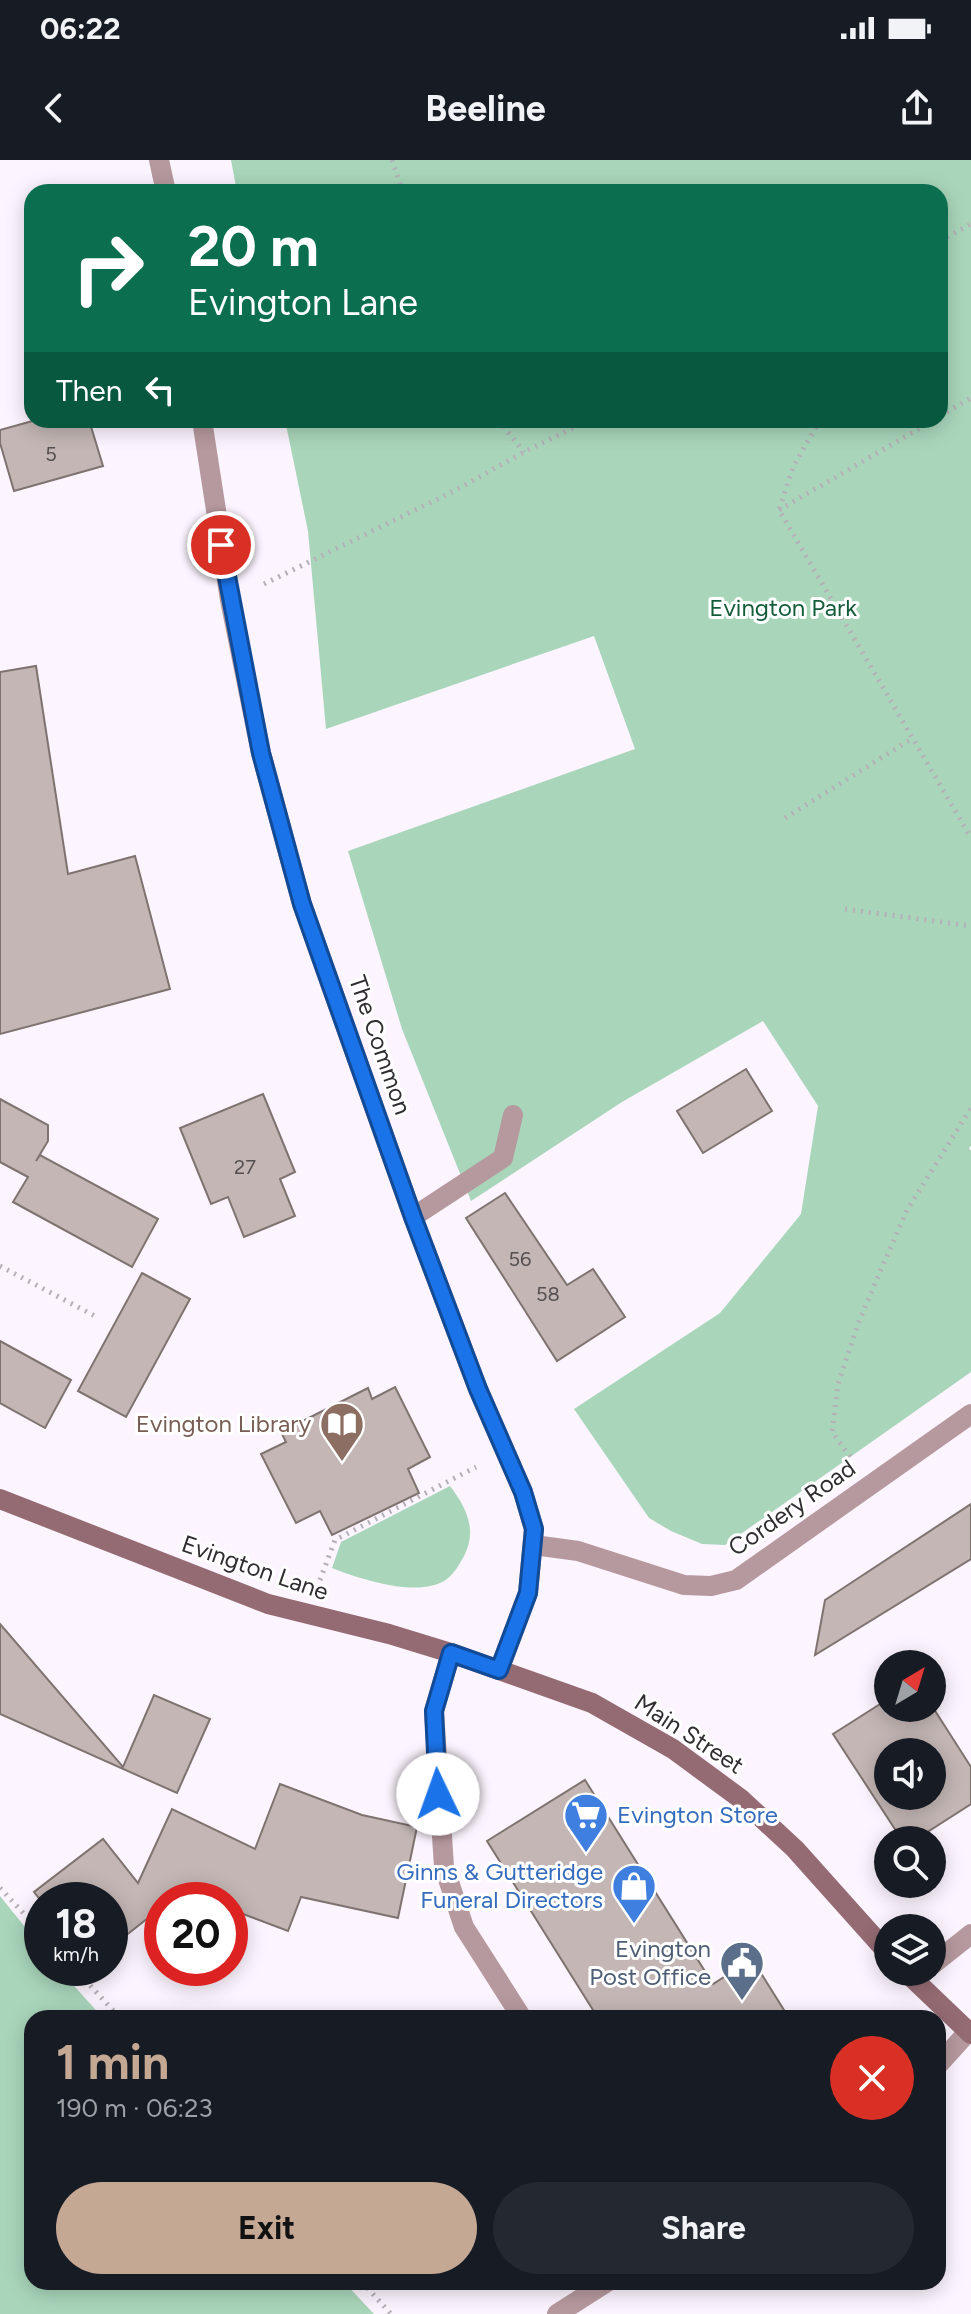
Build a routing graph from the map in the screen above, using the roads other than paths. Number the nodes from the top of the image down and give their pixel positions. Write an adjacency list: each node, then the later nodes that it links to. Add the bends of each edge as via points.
1 (159, 160): 2 (street)
2 (164, 184)
3 (203, 428): 5 (street, The Common, via 261,753 302,904)
4 (513, 1115): 5 (street, via 503,1158)
5 (413, 1217): 8 (street, The Common, via 523,1492)
6 (971, 1414): 8 (street, Cordery Road, via 736,1580 684,1585 578,1551)
7 (0, 1499): 9 (main road, Evington Lane, via 253,1598)
8 (534, 1545): 10 (street, The Common, via 528,1593)
9 (451, 1653): 10 (main road, Evington Lane); 15 (street, via 434,1711 444,1867 464,1927)
10 (499, 1670): 12 (main road, Main Street, via 592,1703 673,1749 741,1799 795,1849)
11 (971, 1934): 13 (street)
12 (874, 1937)
13 (946, 1954)
14 (925, 1986): 16 (main road)
15 (517, 2010)
16 (970, 2033): 17 (street)
17 (946, 2057)
18 (594, 2290): 19 (street)
19 (557, 2314)

